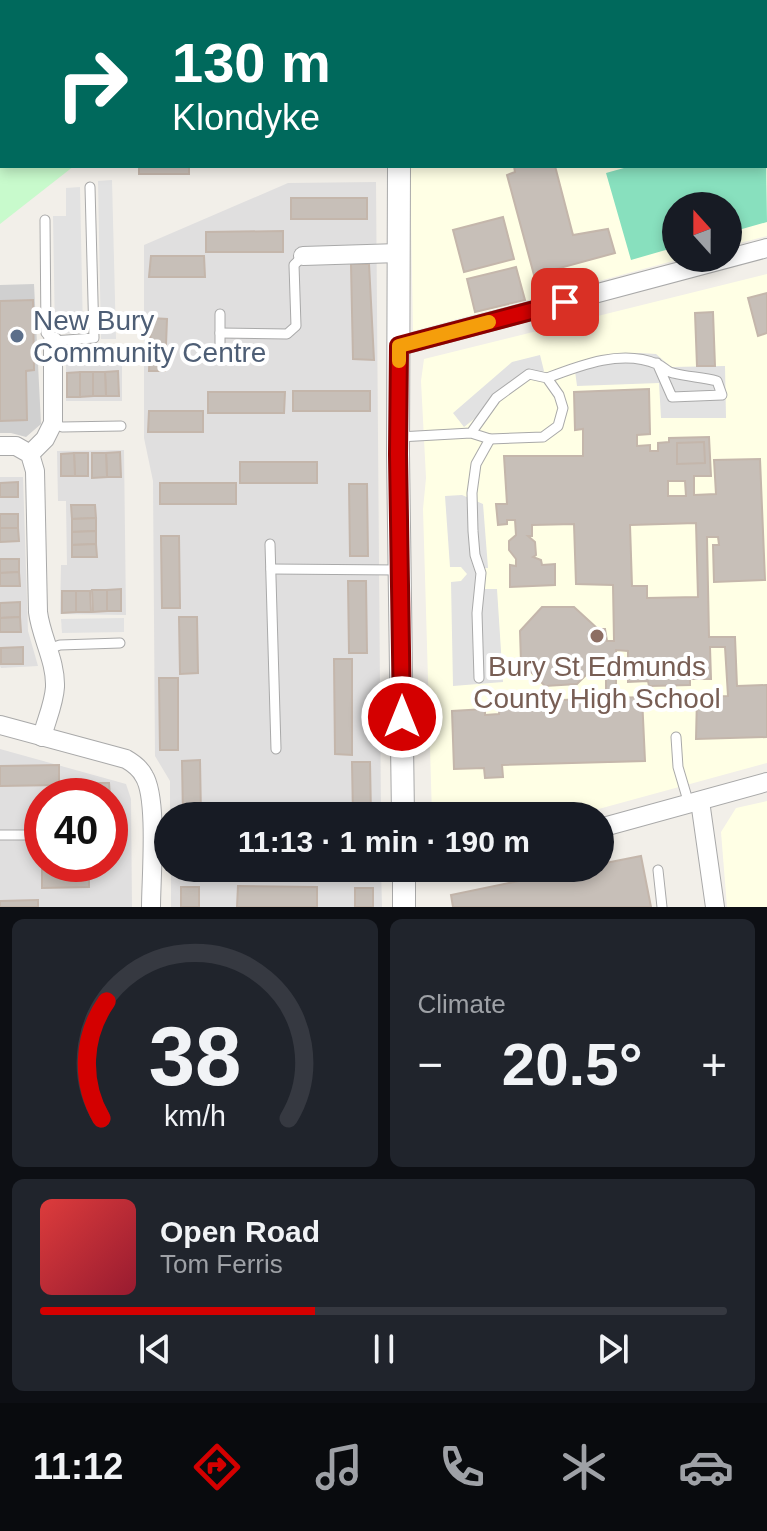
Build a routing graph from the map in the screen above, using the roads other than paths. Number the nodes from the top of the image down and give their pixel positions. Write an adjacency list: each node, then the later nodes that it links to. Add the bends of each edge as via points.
1 (399, 168): 5 (street)
2 (90, 187): 9 (lane, via 94,338)
3 (45, 220): 9 (lane, via 46,333)
4 (767, 248): 10 (street)
5 (399, 253): 6 (street); 10 (street)
6 (303, 256): 8 (lane, via 294,265 296,326 287,334)
7 (220, 314): 8 (lane)
8 (220, 333): 11 (lane)
9 (53, 341): 14 (street)
10 (399, 346): 17 (street)
11 (220, 349)
12 (657, 363): 12 (lane, via 672,373 717,381 722,395 672,397); 13 (lane, via 628,358 589,362)
13 (547, 378): 16 (lane, via 529,374 516,383 496,398); 18 (lane, via 563,408 558,426 543,437)
14 (53, 423): 15 (lane); 20 (street)
15 (121, 426)
16 (471, 433): 17 (lane); 18 (lane)
17 (399, 437): 23 (street)
18 (490, 439): 26 (lane, via 476,464 472,493 481,573)
19 (0, 446): 20 (street, via 16,446)
20 (30, 454): 25 (street, via 35,471 38,612)
21 (270, 544): 22 (lane)
22 (271, 569): 23 (lane); 30 (lane)
23 (401, 570): 32 (street)
24 (120, 643): 25 (lane)
25 (48, 649): 28 (street, via 55,686)
26 (479, 678)
27 (0, 725): 28 (street)
28 (42, 737): 39 (street, via 126,759 144,776 151,801)
29 (676, 737): 33 (lane, via 678,767)
30 (276, 749)
31 (767, 782): 33 (street)
32 (403, 802)
33 (694, 802): 34 (street); 42 (street)
34 (614, 824)
35 (0, 835): 36 (lane)
36 (24, 835)
37 (658, 870): 41 (lane)
38 (404, 882): 40 (street)
39 (151, 907)
40 (404, 907)
41 (662, 907)
42 (715, 907)

